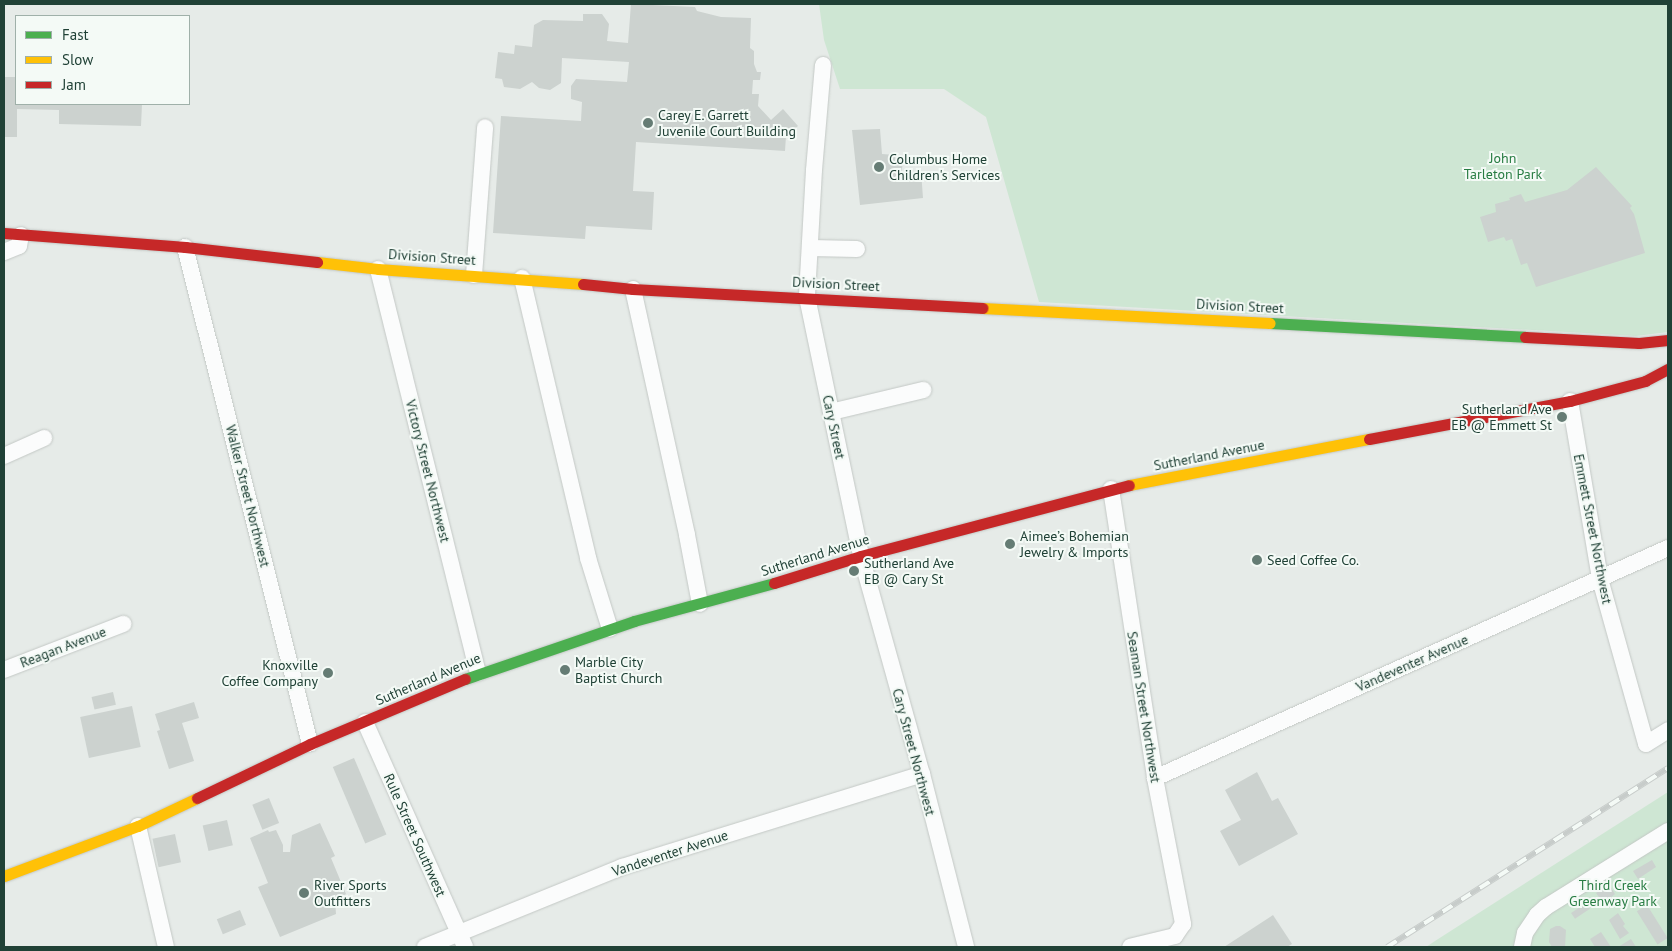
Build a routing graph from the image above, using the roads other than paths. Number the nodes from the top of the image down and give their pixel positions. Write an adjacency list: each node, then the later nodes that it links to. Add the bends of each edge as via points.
1 (823, 65): 6 (street, Cary Street)
2 (485, 127): 9 (street)
3 (4, 233): 4 (street, Division Street)
4 (14, 244): 5 (street, Division Street)
5 (185, 247): 8 (street, Division Street); 31 (street, Walker Street Northwest)
6 (811, 248): 7 (street); 12 (street, Cary Street)
7 (856, 249)
8 (378, 269): 9 (street, Division Street); 28 (street, Victory Street Northwest)
9 (474, 275): 10 (street, Division Street)
10 (522, 278): 11 (street, Division Street); 26 (street, via 588,558)
11 (633, 289): 12 (street, Division Street); 24 (street)
12 (808, 297): 13 (street, Division Street, via 1639,343); 17 (street, Cary Street)
13 (1668, 340)
14 (1668, 369): 16 (street, Sutherland Avenue, via 1645,381)
15 (923, 390): 17 (street)
16 (1570, 401): 20 (street, Sutherland Avenue); 23 (street, Emmett Street Northwest)
17 (831, 412): 22 (street, Cary Street)
18 (44, 438): 19 (street)
19 (4, 456)
20 (1111, 489): 22 (street, Sutherland Avenue); 33 (street, Seaman Street Northwest)
21 (1668, 548): 23 (street, Vandeventer Avenue)
22 (861, 556): 24 (street, Sutherland Avenue); 32 (street, Cary Street Northwest)
23 (1600, 579): 30 (street, Emmett Street Northwest, via 1646,744); 33 (street, Vandeventer Avenue)
24 (700, 604): 26 (street, Sutherland Avenue)
25 (122, 624): 27 (street, Reagan Avenue)
26 (610, 629): 28 (street, Sutherland Avenue)
27 (4, 670)
28 (478, 672): 29 (street, Sutherland Avenue)
29 (365, 722): 31 (street, Sutherland Avenue); 37 (street, Rule Street Southwest)
30 (1668, 730)
31 (310, 744): 34 (street, Sutherland Avenue)
32 (922, 774): 37 (street, Vandeventer Avenue, via 622,867); 40 (street, Cary Street Northwest)
33 (1155, 778): 41 (street, Seaman Street Northwest, via 1183,924 1175,936)
34 (138, 826): 36 (street, Sutherland Avenue); 38 (street)
35 (1668, 831): 42 (street, via 1546,907 1525,933)
36 (4, 876)
37 (461, 940): 39 (street, Vandeventer Avenue)
38 (166, 947)
39 (425, 947)
40 (966, 947)
41 (1130, 947)
42 (1522, 947)

